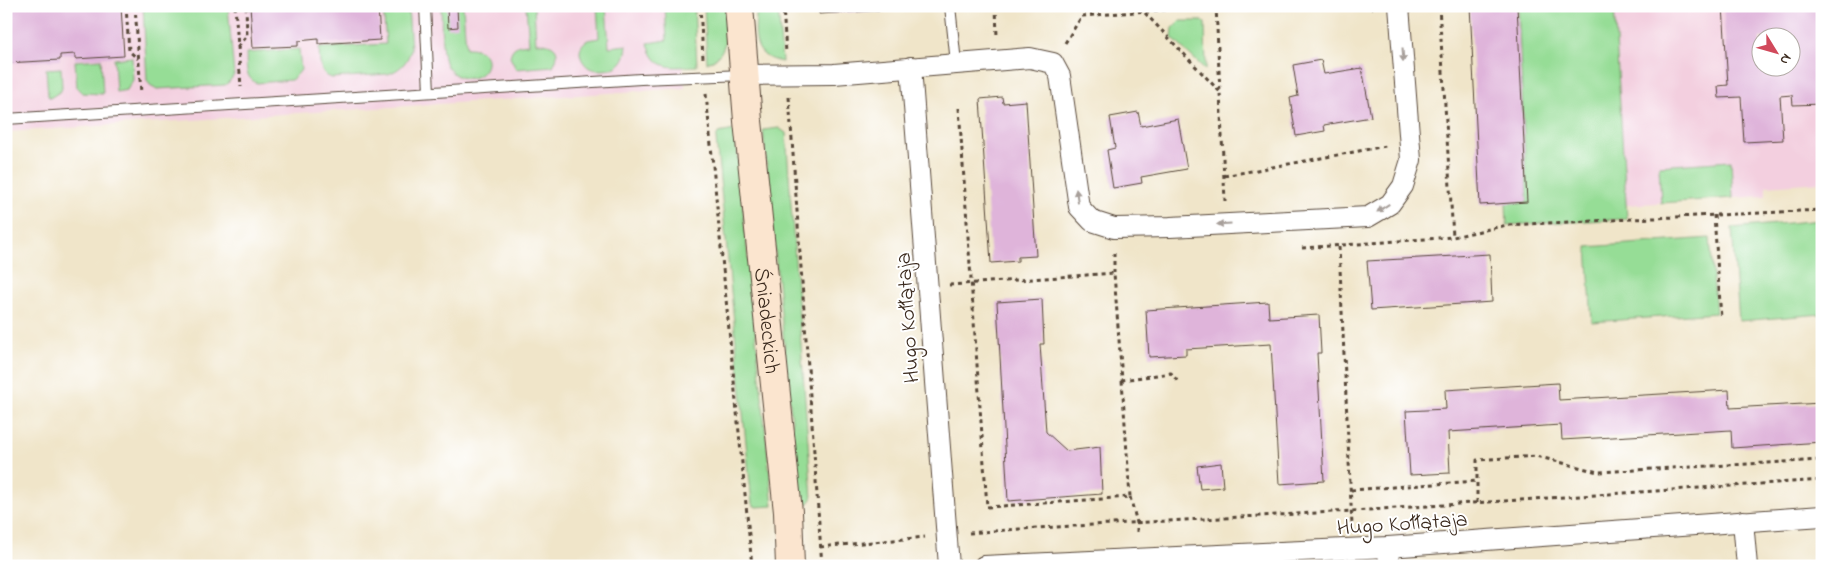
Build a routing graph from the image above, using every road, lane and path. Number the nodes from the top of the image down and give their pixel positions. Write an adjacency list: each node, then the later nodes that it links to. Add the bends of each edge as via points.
1 (126, 6): 19 (path, via 129,51)
2 (136, 6): 19 (path)
3 (235, 6): 18 (path)
4 (246, 6): 18 (path, via 247,36)
5 (425, 6): 28 (lane)
6 (700, 6): 24 (path)
7 (739, 6): 25 (street, Śniadeckich)
8 (783, 6): 26 (path)
9 (950, 6): 21 (lane)
10 (996, 6): 20 (path)
11 (1264, 6): 15 (path)
12 (1370, 6): 17 (path)
13 (1399, 6): 37 (street, one-way to 37, via 1411,160 1403,186 1390,204 1368,217)
14 (1439, 6): 38 (path)
15 (1216, 8): 16 (path); 29 (path)
16 (1144, 13): 22 (path, via 1082,16); 29 (path)
17 (1382, 17)
18 (238, 47): 27 (path)
19 (139, 60): 30 (path)
20 (999, 60): 21 (street); 22 (street, via 1030,58)
21 (956, 63): 23 (street)
22 (1053, 63): 37 (street, one-way to 22, via 1114,228 1092,221 1079,207 1060,76)
23 (911, 67): 26 (street); 44 (street, Hugo Kołłątaja)
24 (704, 76): 25 (lane); 28 (lane); 63 (path)
25 (744, 76): 26 (street); 64 (street, Śniadeckich, via 788,512)
26 (788, 76): 59 (path)
27 (241, 87)
28 (429, 92): 32 (lane)
29 (1220, 92): 34 (path)
30 (141, 94)
31 (959, 108): 43 (path)
32 (6, 119)
33 (1386, 136): 34 (path, via 1386,146)
34 (1224, 176): 37 (path)
35 (1822, 210): 36 (path)
36 (1714, 215): 38 (path, via 1507,225); 45 (path)
37 (1227, 224)
38 (1453, 237): 40 (path)
39 (1114, 246): 42 (path)
40 (1339, 247): 41 (path); 51 (path)
41 (1302, 248)
42 (1114, 273): 43 (path); 46 (path)
43 (971, 284): 44 (path); 52 (path, via 987,507)
44 (928, 287): 58 (street, Hugo Kołłątaja)
45 (1721, 318)
46 (1122, 380): 47 (path, via 1171,374); 52 (path)
47 (1179, 383)
48 (1822, 460): 50 (path, via 1598,472 1536,456 1477,460)
49 (1822, 480): 53 (path)
50 (1477, 481): 51 (path); 53 (path)
51 (1351, 490): 54 (path)
52 (1130, 497): 57 (path)
53 (1477, 503): 54 (path)
54 (1352, 511): 57 (path); 60 (path)
55 (1822, 516): 56 (street, Hugo Kołłątaja)
56 (1743, 521): 61 (street, Hugo Kołłątaja); 68 (street)
57 (1137, 523): 58 (path); 62 (path)
58 (947, 535): 59 (path); 66 (street, Hugo Kołłątaja)
59 (820, 547): 65 (path)
60 (1354, 549): 61 (street, Hugo Kołłątaja); 62 (street, Hugo Kołłątaja)
61 (1388, 557)
62 (1137, 559): 67 (street, Hugo Kołłątaja)
63 (752, 566)
64 (790, 566)
65 (822, 566)
66 (949, 566)
67 (984, 566)
68 (1747, 566)

